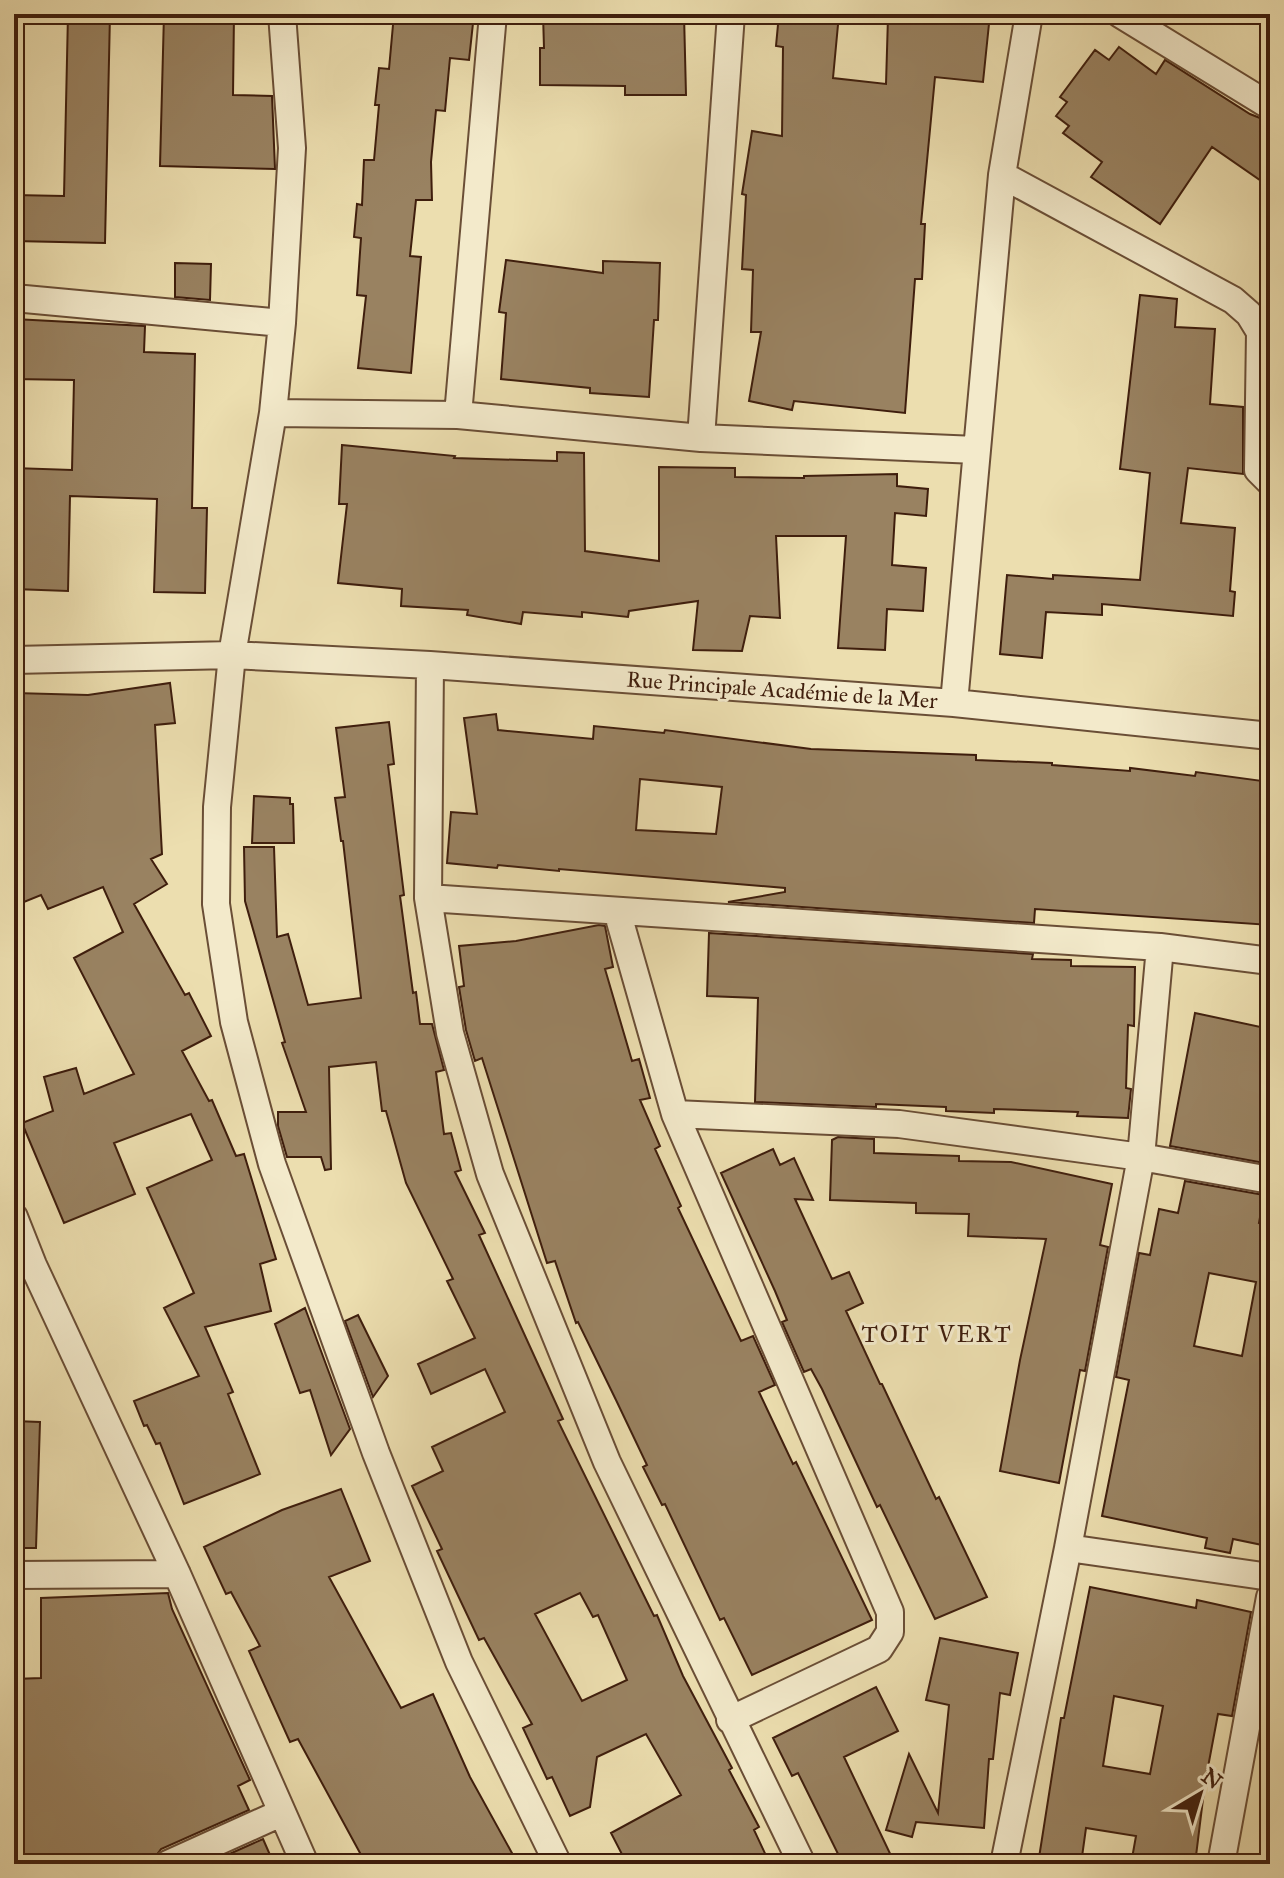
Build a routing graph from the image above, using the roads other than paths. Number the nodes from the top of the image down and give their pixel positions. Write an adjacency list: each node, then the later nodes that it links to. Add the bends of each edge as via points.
1 (282, 14): 9 (street, via 292,148)
2 (493, 14): 11 (street)
3 (731, 14): 12 (street)
4 (1029, 14): 7 (street, Rue Principale Académie de la Mer)
5 (1120, 14): 6 (street)
6 (1270, 106)
7 (1002, 175): 13 (street, Rue Principale Académie de la Mer); 14 (street, via 1233,300 1249,314 1260,332 1258,470)
8 (14, 298): 9 (street)
9 (282, 323): 10 (street)
10 (273, 413): 11 (street); 15 (street)
11 (458, 415): 12 (street)
12 (701, 438): 13 (street)
13 (976, 450): 18 (street, Rue Principale Académie de la Mer)
14 (1270, 482)
15 (232, 655): 16 (street, Rue Principale Académie de la Mer); 17 (street, Rue Principale Académie de la Mer); 38 (street, via 217,807 216,904 241,1050 272,1164 376,1453 459,1662)
16 (14, 660)
17 (430, 665): 18 (street, Rue Principale Académie de la Mer); 20 (street)
18 (954, 703): 19 (street)
19 (1270, 736)
20 (428, 898): 21 (street); 34 (street, via 450,1033 490,1174 607,1462)
21 (617, 911): 22 (street); 24 (street)
22 (1160, 947): 23 (street); 25 (street)
23 (1270, 961)
24 (675, 1114): 25 (street, via 899,1124); 34 (street, via 890,1612 890,1632 879,1649)
25 (1141, 1157): 26 (street); 29 (street)
26 (1270, 1180)
27 (14, 1217): 28 (street)
28 (23, 1265): 30 (street)
29 (1068, 1548): 32 (street); 40 (street)
30 (177, 1574): 31 (street); 35 (street)
31 (14, 1575)
32 (1270, 1577)
33 (1270, 1597): 41 (street)
34 (730, 1720): 39 (street)
35 (281, 1813): 36 (street); 37 (street)
36 (168, 1864)
37 (305, 1864)
38 (558, 1864)
39 (802, 1864)
40 (1004, 1864)
41 (1221, 1864)

